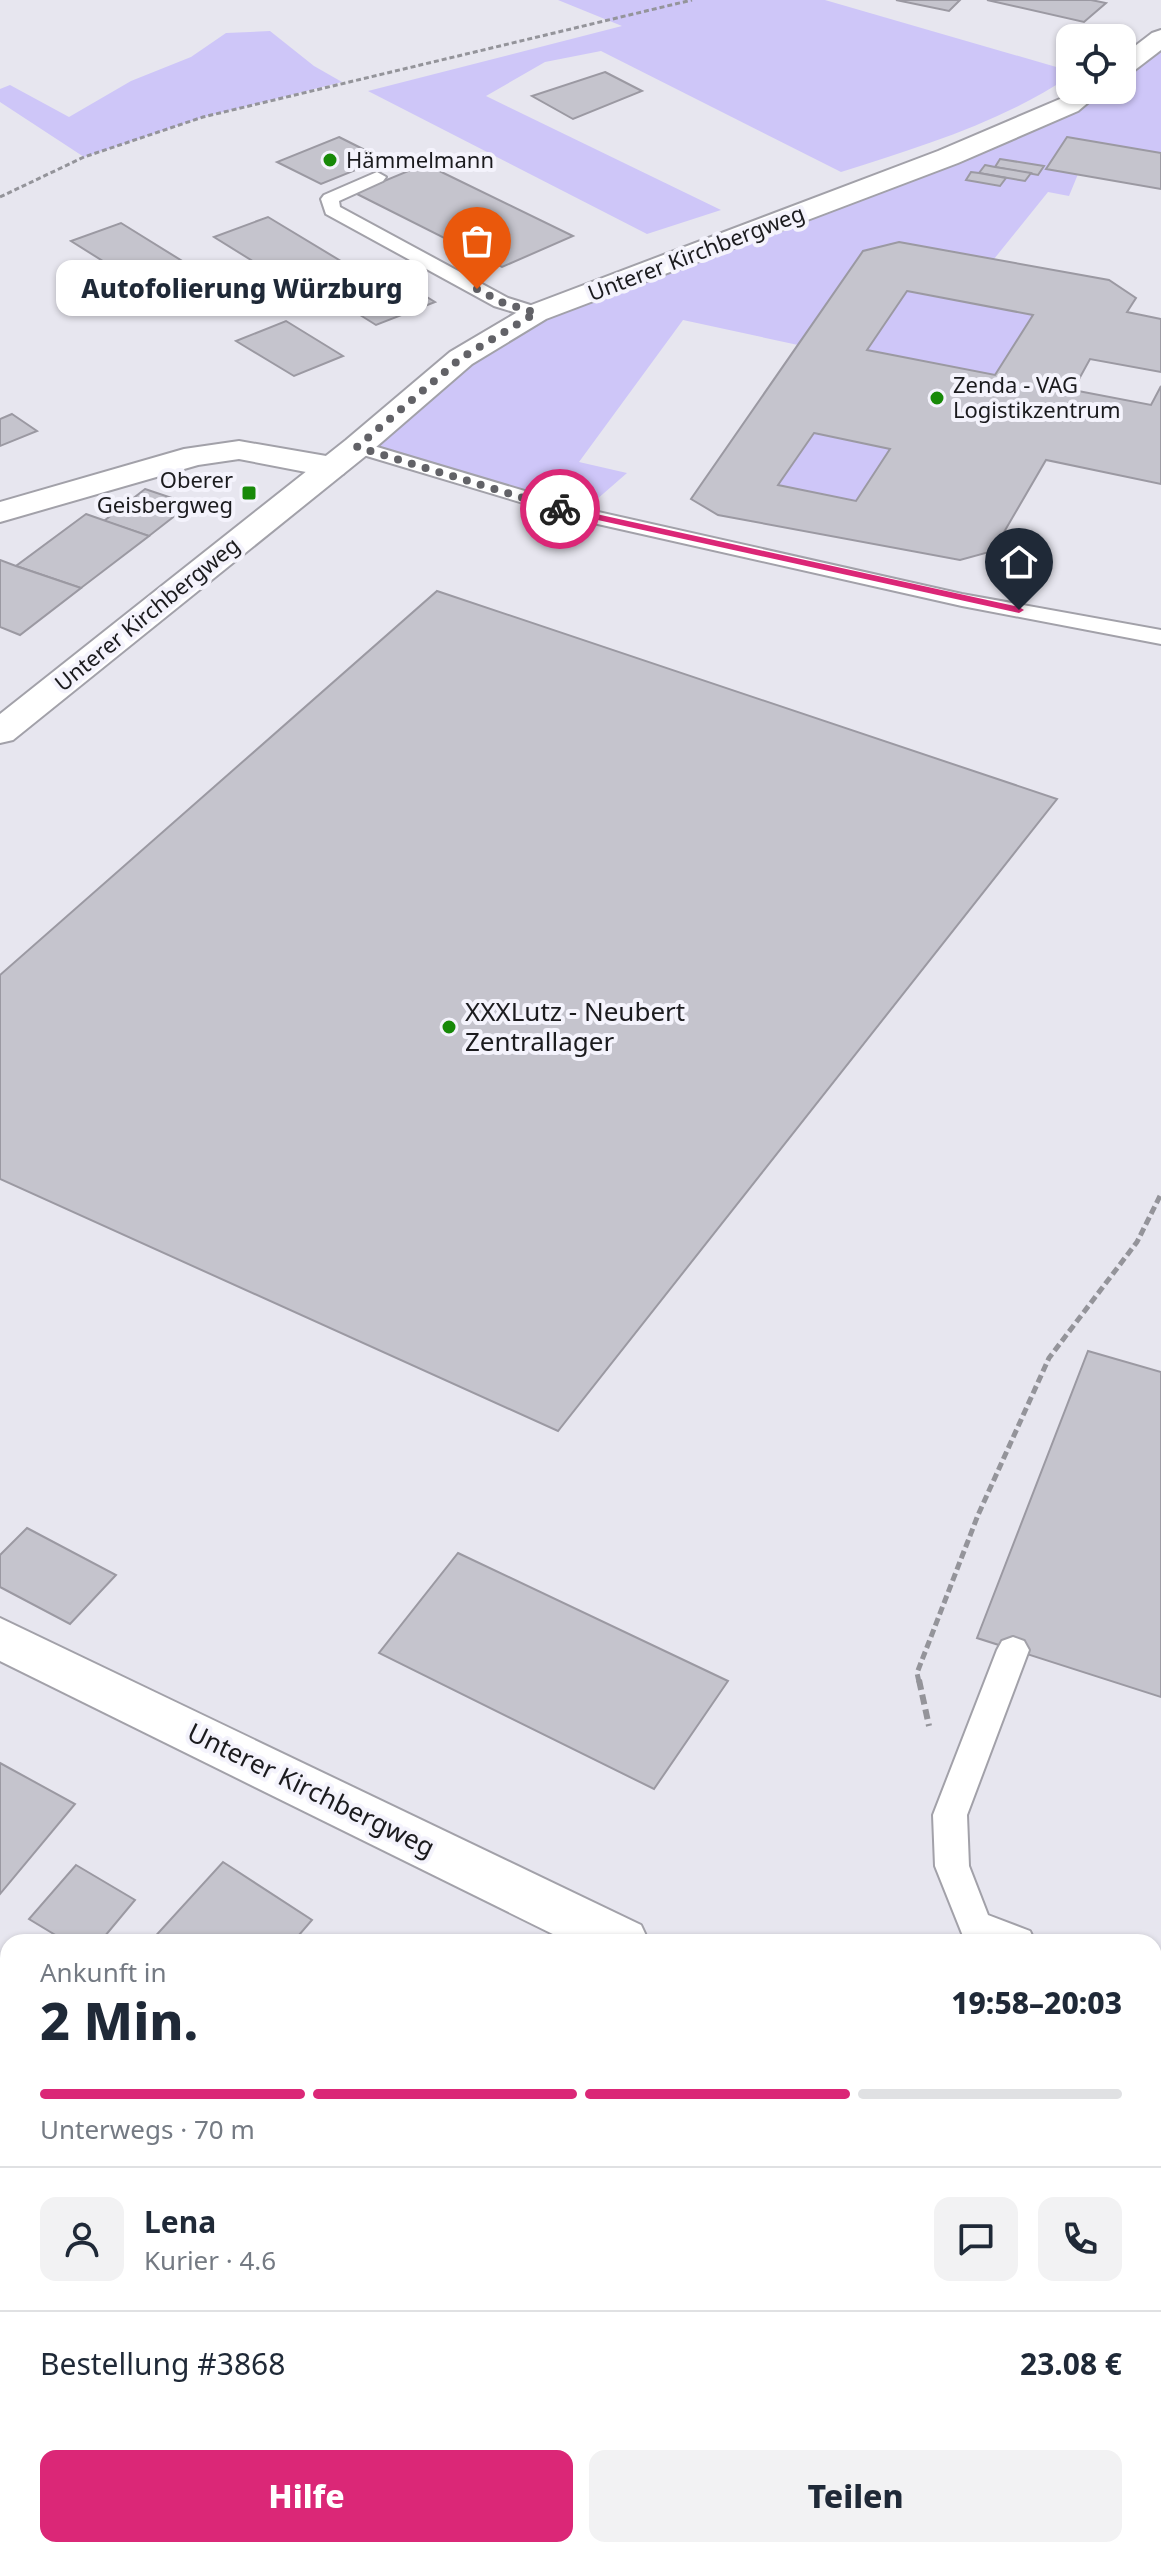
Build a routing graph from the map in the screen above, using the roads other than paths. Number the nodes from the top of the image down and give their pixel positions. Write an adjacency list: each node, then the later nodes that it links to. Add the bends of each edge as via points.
1 (1161, 38): 2 (street)
2 (1136, 57)
3 (1070, 104): 5 (street, Unterer Kirchbergweg, via 948,157)
4 (377, 177): 5 (lane, via 330,199 332,210 501,302)
5 (536, 313): 6 (street, Unterer Kirchbergweg, via 461,358)
6 (357, 447): 7 (street, Unterer Kirchbergweg); 9 (lane, via 580,514 962,600)
7 (332, 467): 8 (street, via 239,450 195,456); 10 (street, Unterer Kirchbergweg)
8 (0, 512)
9 (1161, 637)
10 (0, 732)
11 (0, 1638): 13 (street, Unterer Kirchbergweg)
12 (1013, 1650): 14 (lane, via 950,1815 952,1866)
13 (606, 1934)
14 (971, 1934)

